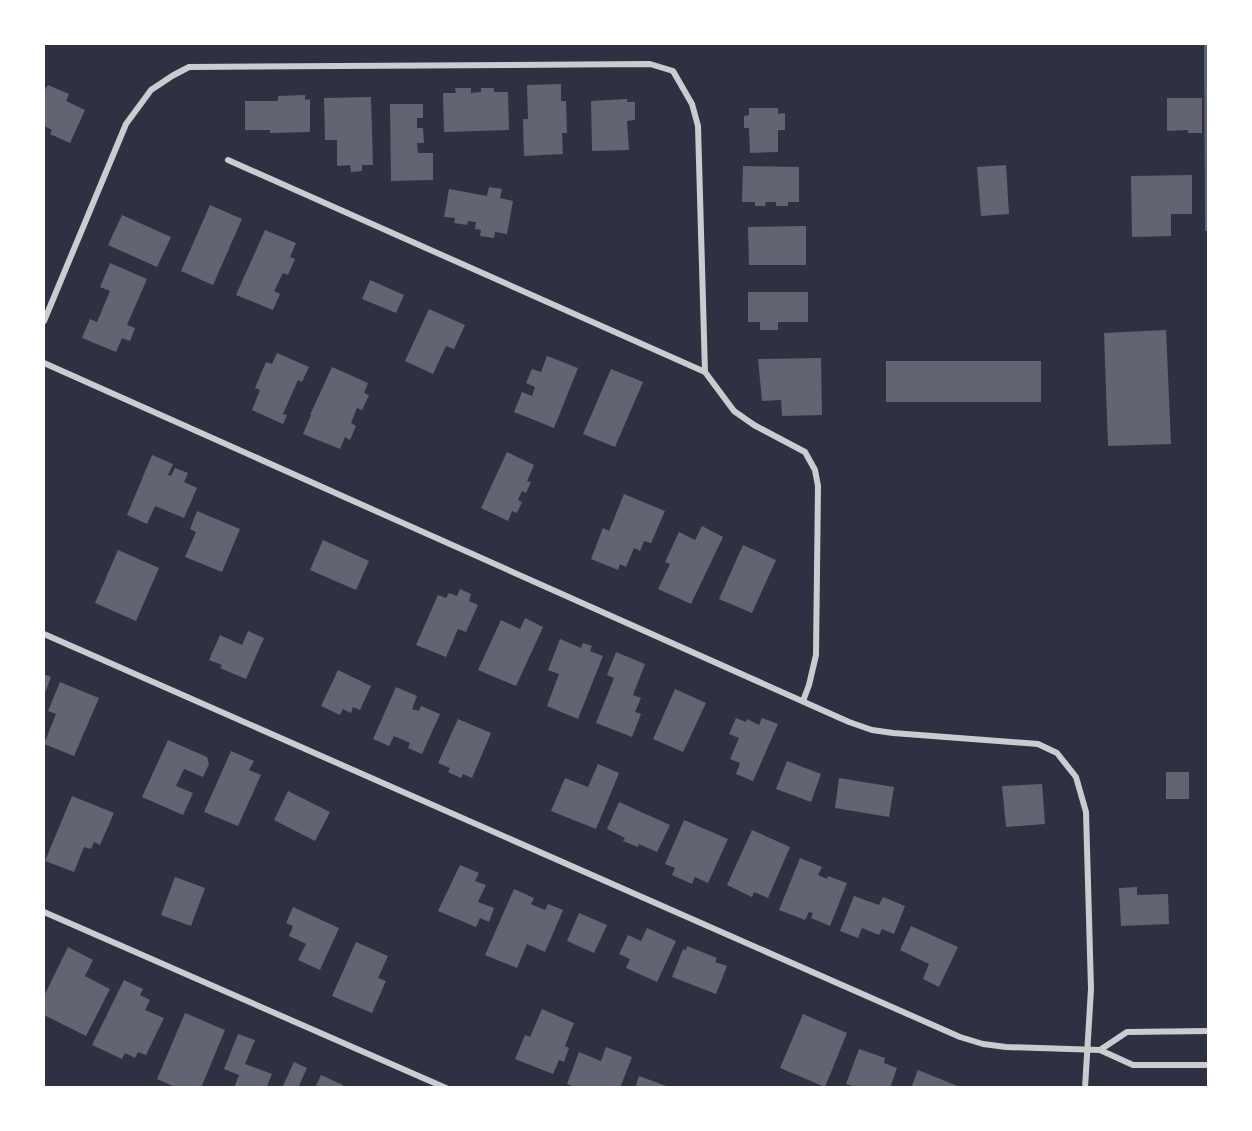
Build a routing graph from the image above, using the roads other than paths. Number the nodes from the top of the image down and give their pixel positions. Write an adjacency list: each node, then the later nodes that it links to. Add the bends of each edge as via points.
1 (228, 160): 4 (street)
2 (44, 321): 4 (street, via 126,124 152,90 189,68 650,64 673,71 692,104 698,126)
3 (44, 363): 6 (street)
4 (705, 372): 6 (street, via 734,411 805,452 816,470 816,655)
5 (44, 634): 9 (street, via 960,1037 1006,1047)
6 (803, 701): 9 (street, via 872,730 1038,744 1057,753 1076,777 1086,812 1091,989)
7 (44, 912): 12 (street)
8 (1209, 1031): 10 (street, via 1127,1032)
9 (1086, 1049): 10 (street); 13 (street)
10 (1100, 1050): 11 (street, via 1133,1065)
11 (1209, 1065)
12 (446, 1088)
13 (1085, 1088)

